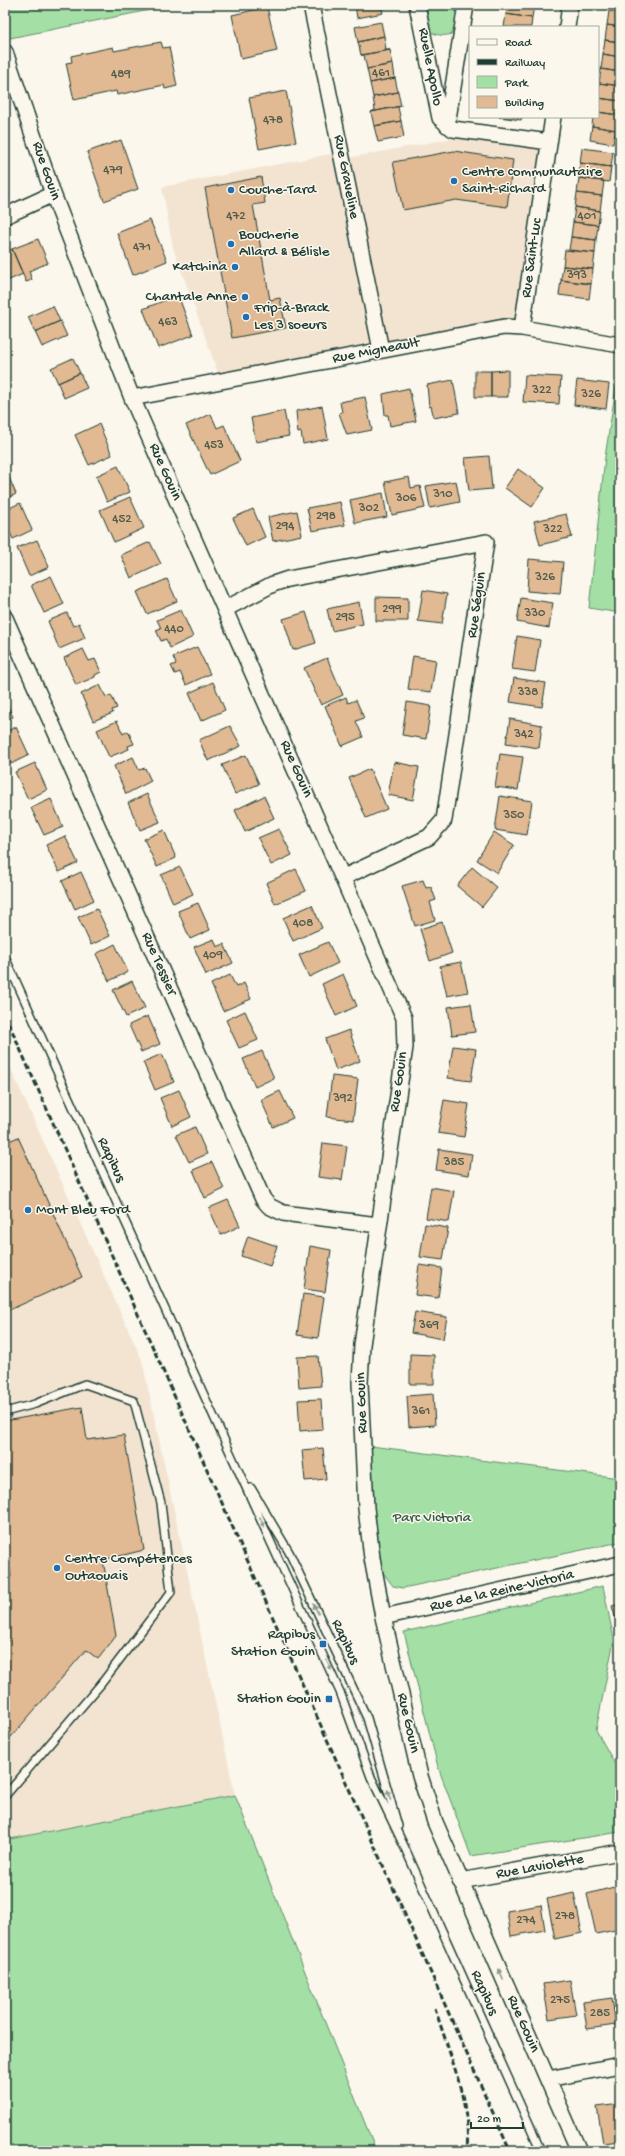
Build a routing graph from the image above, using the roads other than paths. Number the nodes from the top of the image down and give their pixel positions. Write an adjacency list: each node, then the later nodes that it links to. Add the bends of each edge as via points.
1 (311, 5): 14 (street, Rue Graveline)
2 (418, 5): 8 (street, Ruelle Apollo, via 440,118)
3 (466, 5): 8 (street, Ruelle Apollo)
4 (570, 5): 5 (street)
5 (567, 26)
6 (5, 52): 10 (street, Rue Gouin)
7 (553, 118): 9 (street, Rue Saint-Luc)
8 (447, 126): 9 (street, Ruelle Apollo)
9 (549, 142): 12 (street, Rue Saint-Luc)
10 (54, 194): 11 (street); 15 (street, Rue Gouin)
11 (5, 216)
12 (522, 328): 13 (street, Rue Migneault); 14 (street, Rue Migneault, via 504,327)
13 (620, 345)
14 (381, 350): 15 (street, Rue Migneault)
15 (132, 398): 16 (street, Rue Gouin)
16 (225, 610): 18 (street, Rue Gouin); 18 (street, Rue Séguin, via 273,584 288,579 486,542 444,820 429,837)
17 (5, 618): 20 (street, Rue Tessier, via 264,1199 269,1206 283,1213)
18 (344, 877): 20 (street, Rue Gouin, via 400,1004 405,1025 405,1048)
19 (5, 957): 22 (lane, Rapibus)
20 (378, 1225): 24 (street, Rue Gouin, via 362,1345 360,1384 366,1508)
21 (5, 1412): 25 (lane, via 35,1404 85,1384 134,1401 161,1503 171,1592 101,1684)
22 (235, 1461): 26 (lane, Rapibus, one-way to 26, via 323,1651 371,1777); 26 (lane, Rapibus, one-way to 22, via 367,1718 289,1552)
23 (620, 1564): 24 (street, Rue de la Reine-Victoria)
24 (383, 1617): 28 (street, Rue Gouin, via 427,1800)
25 (5, 1796)
26 (404, 1846): 31 (lane, Rapibus)
27 (620, 1852): 28 (street, Rue Laviolette)
28 (460, 1881): 30 (street, Rue Gouin, one-way to 28)
29 (620, 2066): 30 (street)
30 (548, 2079): 32 (street, Rue Gouin)
31 (541, 2151)
32 (579, 2151)

